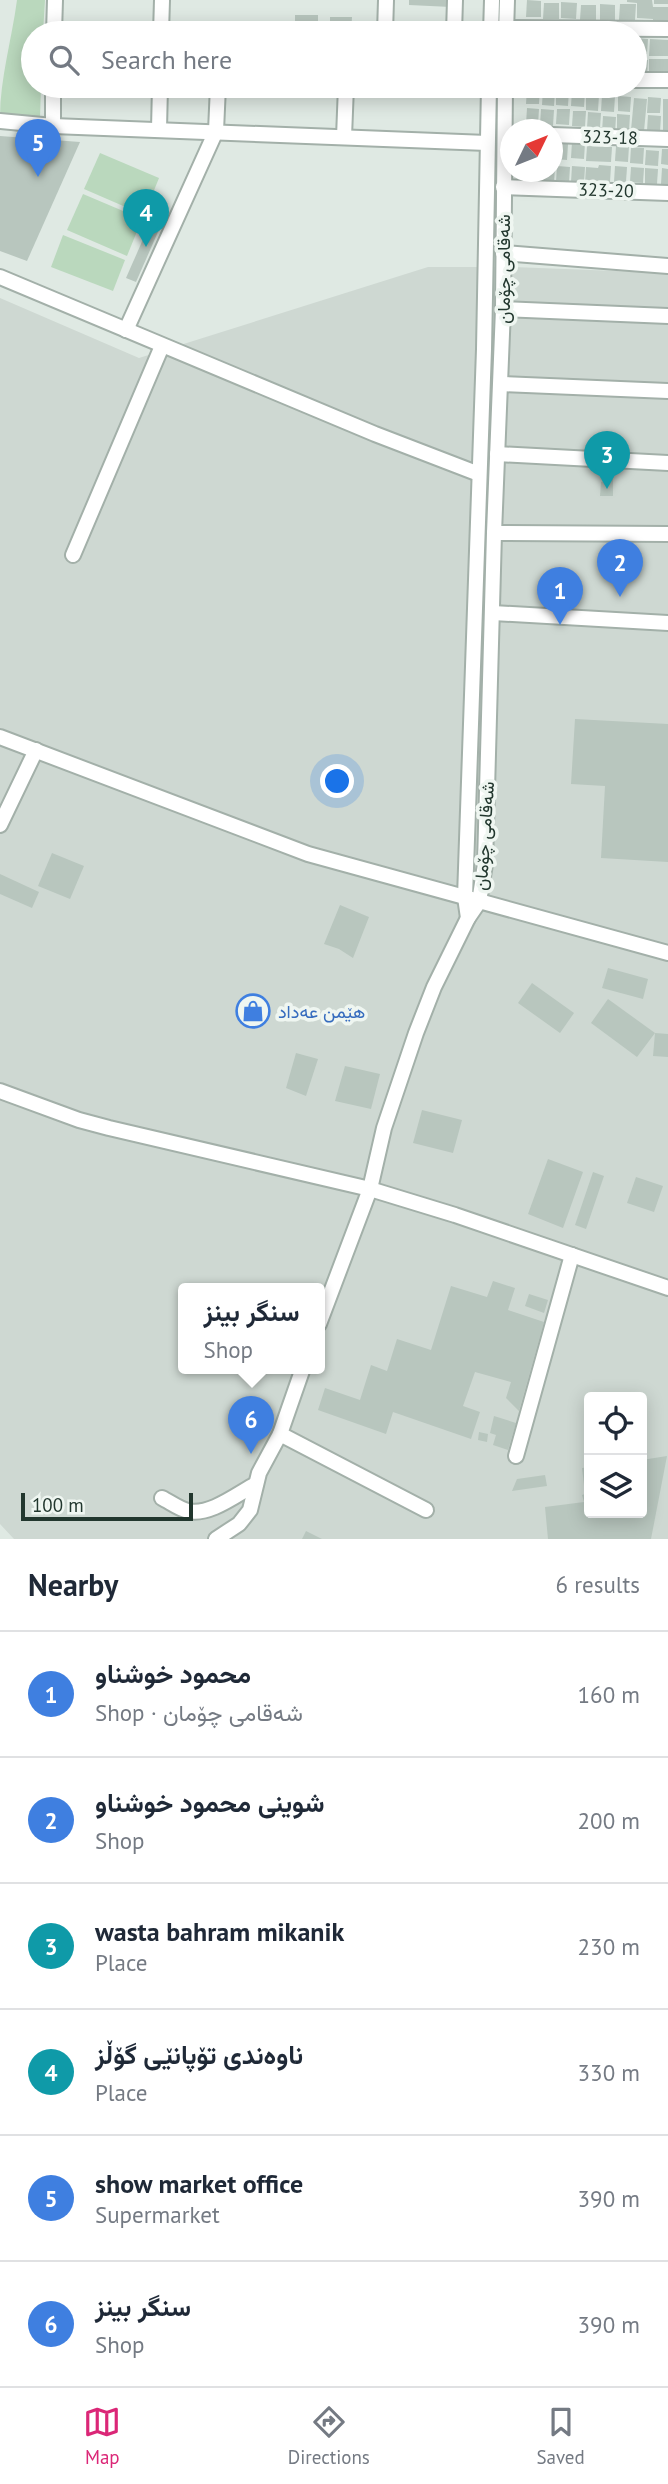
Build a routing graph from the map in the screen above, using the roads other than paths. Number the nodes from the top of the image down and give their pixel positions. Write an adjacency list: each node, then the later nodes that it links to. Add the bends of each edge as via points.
1 (55, 0): 7 (street)
2 (162, 0): 8 (street)
3 (386, 0): 9 (street)
4 (455, 0): 10 (street)
5 (492, 0): 11 (street)
6 (507, 0): 12 (street)
7 (54, 21)
8 (161, 21)
9 (385, 21)
10 (454, 21)
11 (491, 21)
12 (506, 21)
13 (647, 30): 14 (street)
14 (668, 30)
15 (647, 79): 16 (street)
16 (668, 79)
17 (53, 98): 25 (street)
18 (160, 98): 26 (street)
19 (217, 98): 27 (street)
20 (346, 98): 29 (street)
21 (489, 98): 31 (street, شەقامی چۆمان)
22 (506, 98): 23 (street, شەقامی چۆمان)
23 (506, 119)
24 (0, 121): 25 (street)
25 (52, 125): 26 (street)
26 (159, 129): 27 (street)
27 (216, 131): 29 (street); 42 (street)
28 (563, 135): 30 (street, 323-18)
29 (344, 137): 31 (street)
30 (668, 139)
31 (487, 143): 38 (street, شەقامی چۆمان)
32 (503, 182): 33 (street, شەقامی چۆمان)
33 (503, 187): 34 (street, 323-20); 35 (street, شەقامی چۆمان)
34 (668, 193)
35 (503, 253): 36 (street); 39 (street, شەقامی چۆمان)
36 (668, 266)
37 (0, 277): 42 (street)
38 (485, 278): 39 (street); 48 (street, شەقامی چۆمان)
39 (503, 278): 40 (street, شەقامی چۆمان)
40 (503, 309): 41 (street); 44 (street, شەقامی چۆمان)
41 (668, 316)
42 (126, 330): 43 (street)
43 (162, 346): 48 (street); 51 (street)
44 (501, 384): 45 (street); 46 (street, شەقامی چۆمان)
45 (668, 391)
46 (497, 454): 47 (street); 49 (street, شەقامی چۆمان)
47 (668, 463)
48 (479, 474): 57 (street, شەقامی چۆمان)
49 (494, 533): 50 (street); 52 (street, شەقامی چۆمان)
50 (668, 534)
51 (73, 555)
52 (493, 613): 53 (street); 58 (street, شەقامی چۆمان)
53 (668, 623)
54 (0, 737): 55 (street)
55 (36, 750): 56 (street); 59 (street, via 307,854)
56 (0, 825)
57 (467, 864): 58 (street); 59 (street, شەقامی چۆمان)
58 (485, 864): 60 (street, شەقامی چۆمان)
59 (464, 897): 60 (street); 61 (street, شەقامی چۆمان)
60 (479, 902): 61 (street, شەقامی چۆمان); 62 (street)
61 (468, 918): 64 (street, via 416,1034 384,1128)
62 (668, 953)
63 (0, 1091): 64 (street, via 109,1128)
64 (370, 1189): 65 (street); 67 (street)
65 (572, 1255): 66 (street); 70 (street)
66 (668, 1288)
67 (325, 1308)
68 (301, 1374): 69 (street)
69 (281, 1434): 71 (street); 73 (street)
70 (516, 1456)
71 (256, 1484): 72 (street, via 202,1511 187,1511); 74 (street, via 245,1517)
72 (162, 1498)
73 (425, 1510)
74 (216, 1539)

